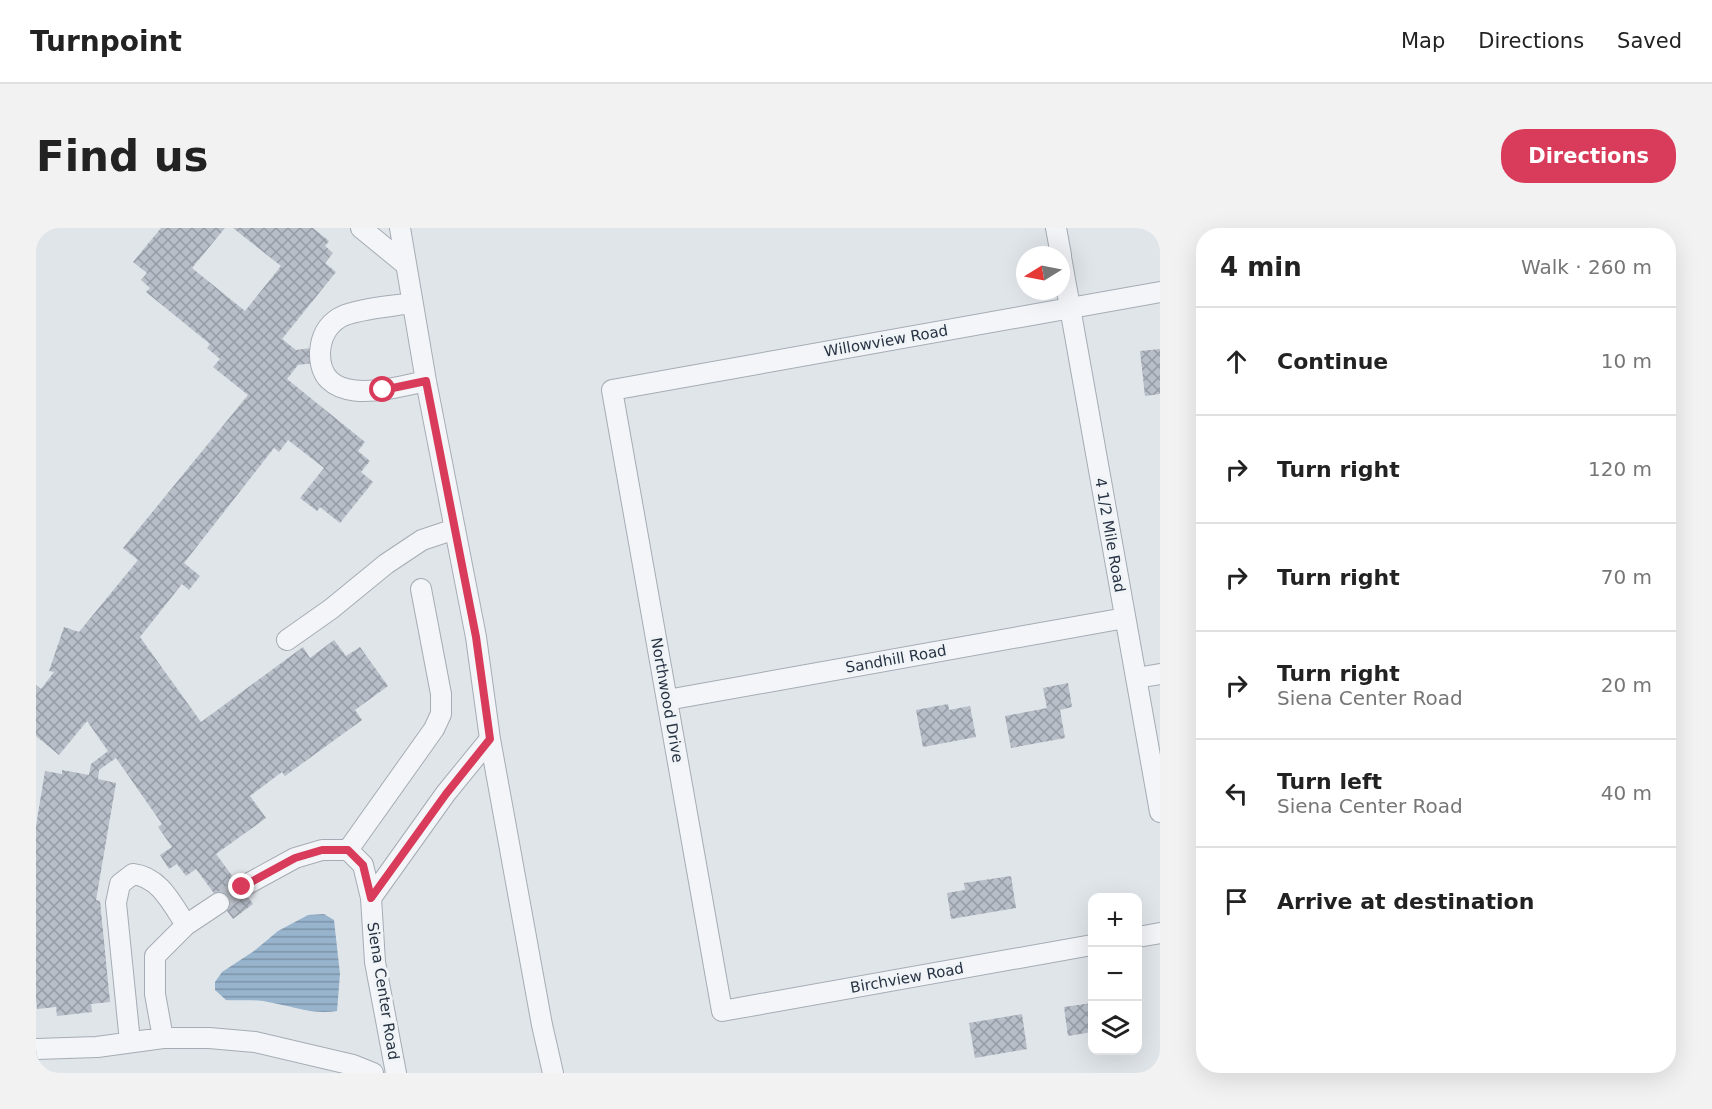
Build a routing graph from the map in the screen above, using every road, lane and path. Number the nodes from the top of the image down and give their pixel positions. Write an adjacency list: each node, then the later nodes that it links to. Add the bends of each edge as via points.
1 (362, 228): 5 (street)
2 (400, 228): 5 (street)
3 (1056, 228): 4 (street, 4 1/2 Mile Road)
4 (1059, 246)
5 (405, 264): 8 (street)
6 (1160, 292): 9 (street, Willowview Road)
7 (1069, 300): 9 (street, 4 1/2 Mile Road)
8 (412, 303): 10 (street); 10 (street, via 341,317 328,327 321,341 320,356 325,373 334,384 350,391 383,390)
9 (1070, 308): 11 (street, Willowview Road); 14 (street, 4 1/2 Mile Road)
10 (426, 381): 12 (street)
11 (612, 390): 18 (street, Northwood Drive)
12 (455, 529): 15 (street, via 422,540); 19 (street)
13 (421, 589): 21 (street, via 441,694 441,714)
14 (1125, 618): 17 (street, 4 1/2 Mile Road); 18 (street, Sandhill Road)
15 (287, 640)
16 (1160, 674): 17 (street)
17 (1136, 678): 20 (street, 4 1/2 Mile Road)
18 (667, 700): 29 (street, Northwood Drive)
19 (490, 739): 23 (street); 35 (street)
20 (1160, 812)
21 (348, 850): 22 (street, via 322,850 295,858); 23 (street, Siena Center Road, via 363,865)
22 (242, 887)
23 (371, 898): 34 (street, Siena Center Road, via 375,962)
24 (219, 903): 25 (street)
25 (186, 925): 30 (street, via 155,956 155,994); 31 (street, via 161,887 146,875 133,874 120,884 116,903)
26 (1160, 933): 27 (street)
27 (1142, 936)
28 (1088, 946): 29 (street, Birchview Road)
29 (722, 1011)
30 (163, 1038): 31 (street, Siena Center Road); 33 (street, Siena Center Road, via 255,1042)
31 (130, 1042): 32 (street, Siena Center Road)
32 (36, 1049)
33 (373, 1073)
34 (396, 1073)
35 (553, 1073)

